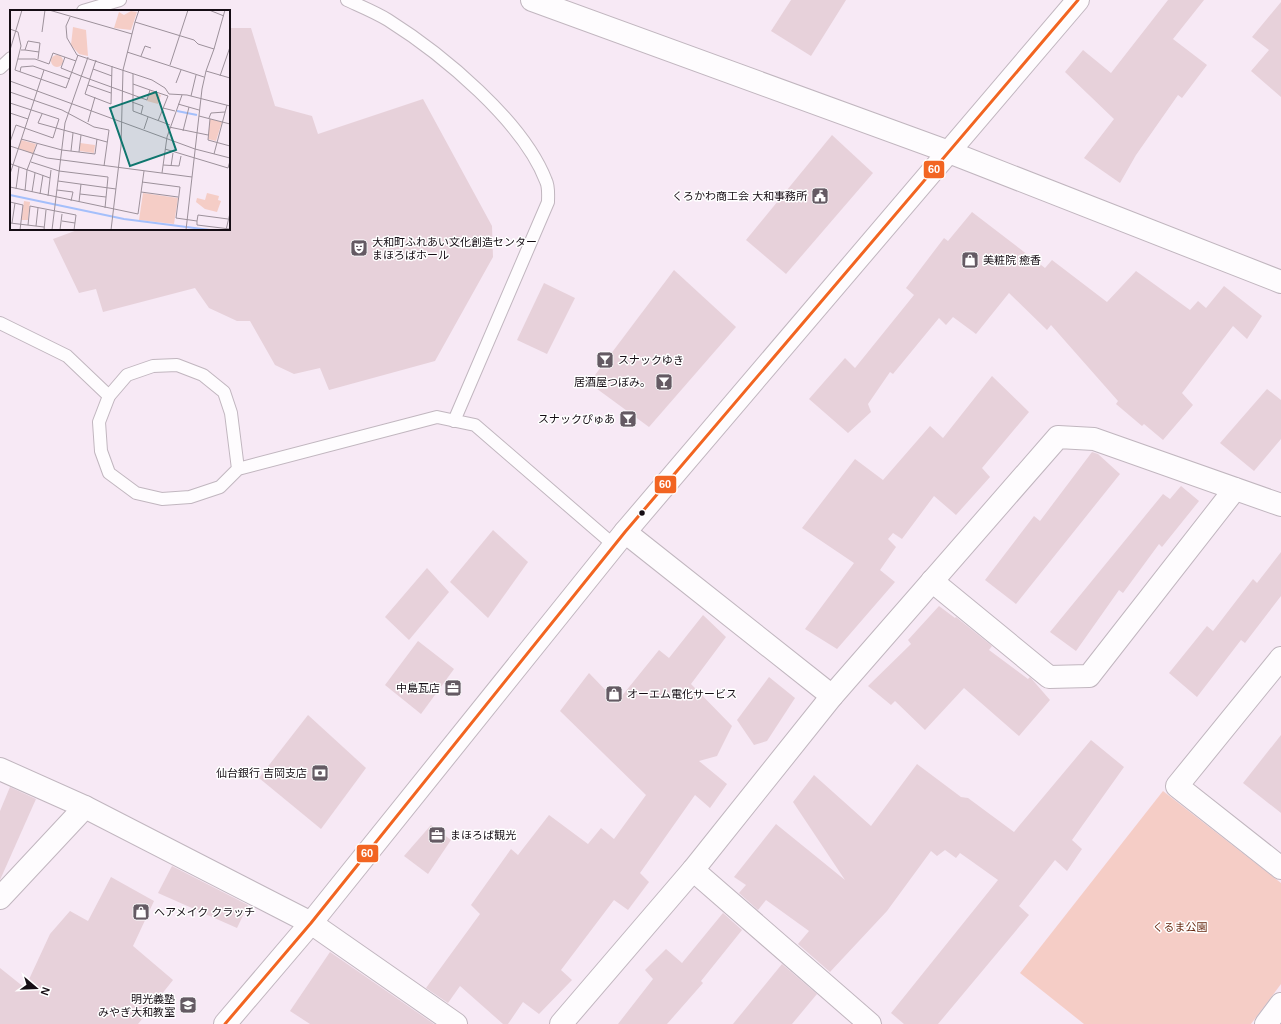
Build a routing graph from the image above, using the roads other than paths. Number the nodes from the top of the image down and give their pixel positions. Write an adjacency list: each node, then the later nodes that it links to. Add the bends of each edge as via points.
1 (120, 0): 5 (lane)
2 (347, 0): 12 (lane, via 387,19 480,91 527,145 547,182 548,202)
3 (532, 0): 8 (street)
4 (1078, 0): 8 (street)
5 (86, 10)
6 (10, 59): 7 (lane)
7 (0, 68)
8 (948, 152): 9 (street); 16 (street)
9 (1281, 282)
10 (0, 323): 11 (lane, via 67,356)
11 (109, 396): 13 (lane, via 127,375 153,366 177,365 203,375 224,392 231,413); 13 (lane, via 100,422 101,451 109,473 136,493 162,499 190,497 220,487)
12 (454, 421): 13 (lane, via 437,417); 16 (lane, via 475,425)
13 (238, 469)
14 (1235, 489): 15 (street); 17 (street, via 1094,439 1058,437); 17 (street, via 1089,676 1049,677)
15 (1281, 505)
16 (620, 539): 19 (street); 25 (street)
17 (932, 581): 19 (street)
18 (1281, 658): 22 (street, via 1177,786)
19 (832, 696): 23 (street)
20 (0, 769): 21 (street)
21 (85, 807): 24 (street); 25 (street)
22 (1281, 868)
23 (693, 870): 29 (street); 30 (street)
24 (0, 898)
25 (311, 923): 27 (street); 28 (street)
26 (1281, 1004): 31 (street)
27 (225, 1024)
28 (456, 1024)
29 (561, 1024)
30 (870, 1024)
31 (1266, 1024)

